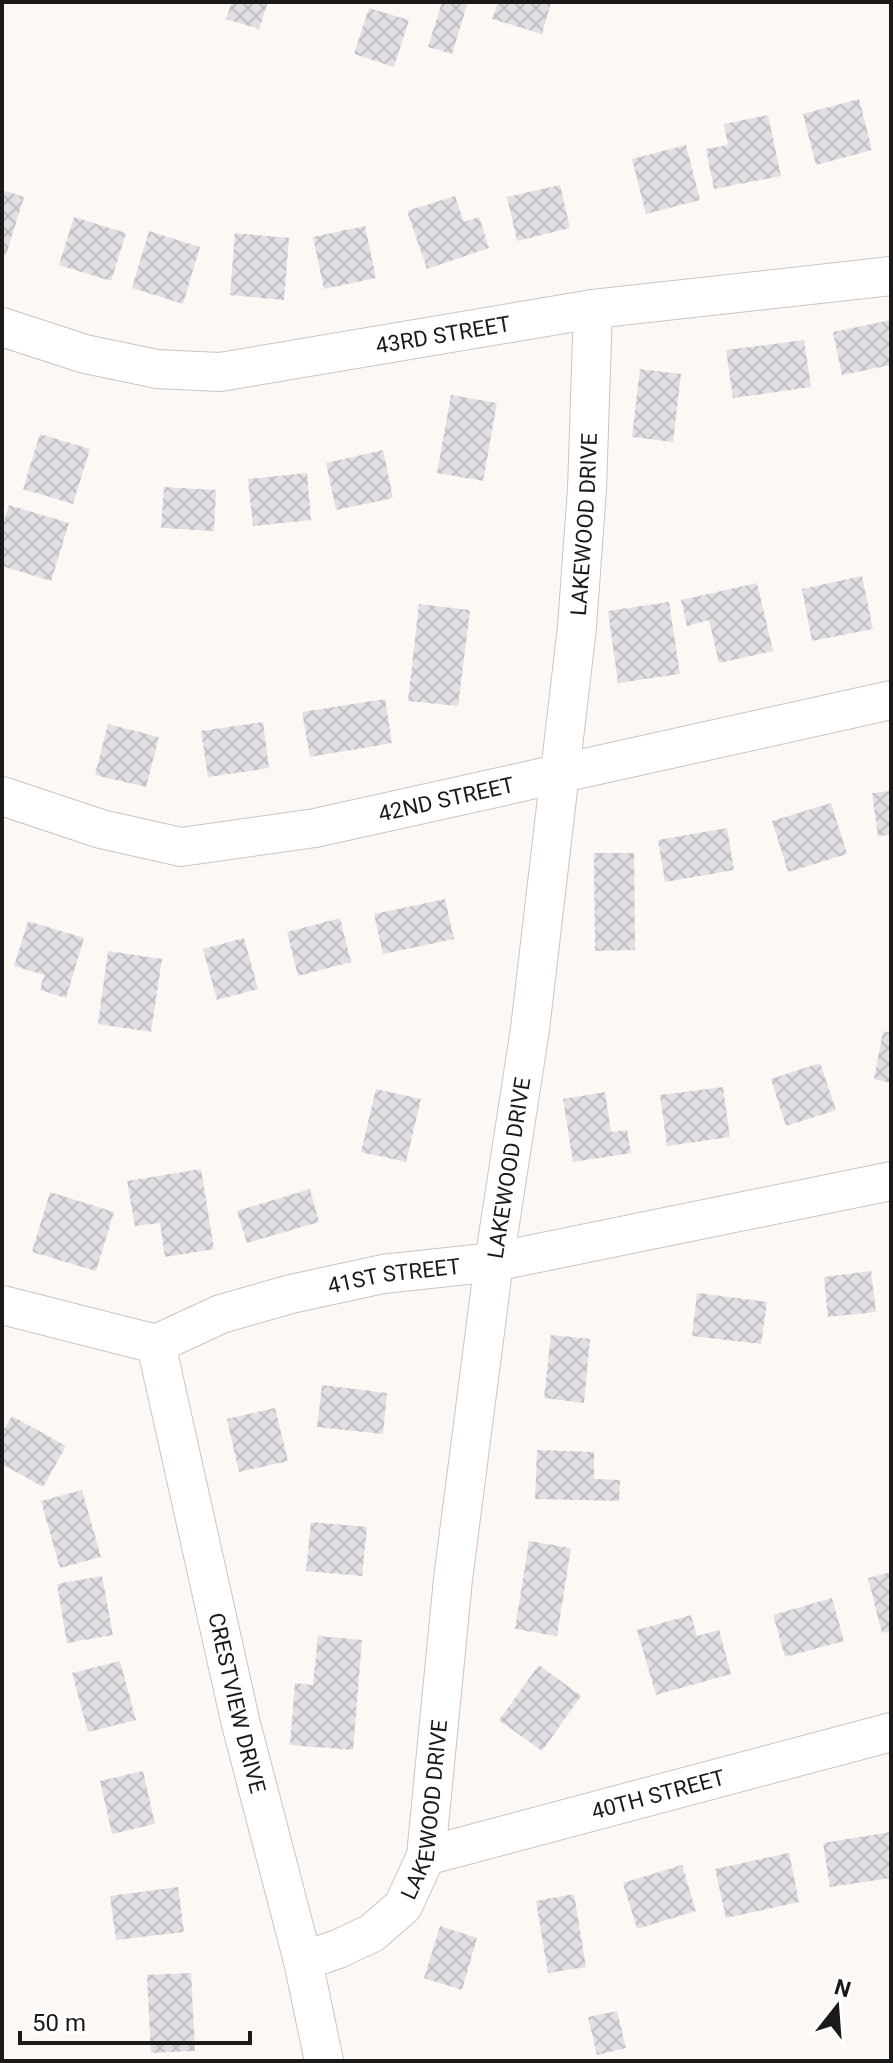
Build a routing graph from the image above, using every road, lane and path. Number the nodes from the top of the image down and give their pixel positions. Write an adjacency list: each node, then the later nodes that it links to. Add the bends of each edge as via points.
1 (891, 276): 2 (street, 43RD STREET)
2 (593, 309): 3 (street, 43RD STREET, via 220,372 157,369 85,354); 5 (street, LAKEWOOD DRIVE, via 584,535)
3 (2, 327)
4 (891, 700): 5 (street, 42ND STREET)
5 (559, 774): 6 (street, 42ND STREET, via 315,828 181,847 101,829); 8 (street, LAKEWOOD DRIVE, via 530,1029)
6 (2, 796)
7 (891, 1181): 8 (street, 41ST STREET)
8 (494, 1262): 10 (street, 41ST STREET, via 383,1274 291,1294 221,1314); 12 (street, LAKEWOOD DRIVE, via 453,1579)
9 (2, 1305): 10 (street)
10 (156, 1344): 13 (street, CRESTVIEW DRIVE, via 240,1720)
11 (891, 1732): 12 (street, 40TH STREET)
12 (426, 1856): 13 (street, LAKEWOOD DRIVE, via 403,1906 372,1933)
13 (303, 1961): 14 (street, CRESTVIEW DRIVE)
14 (324, 2061)

